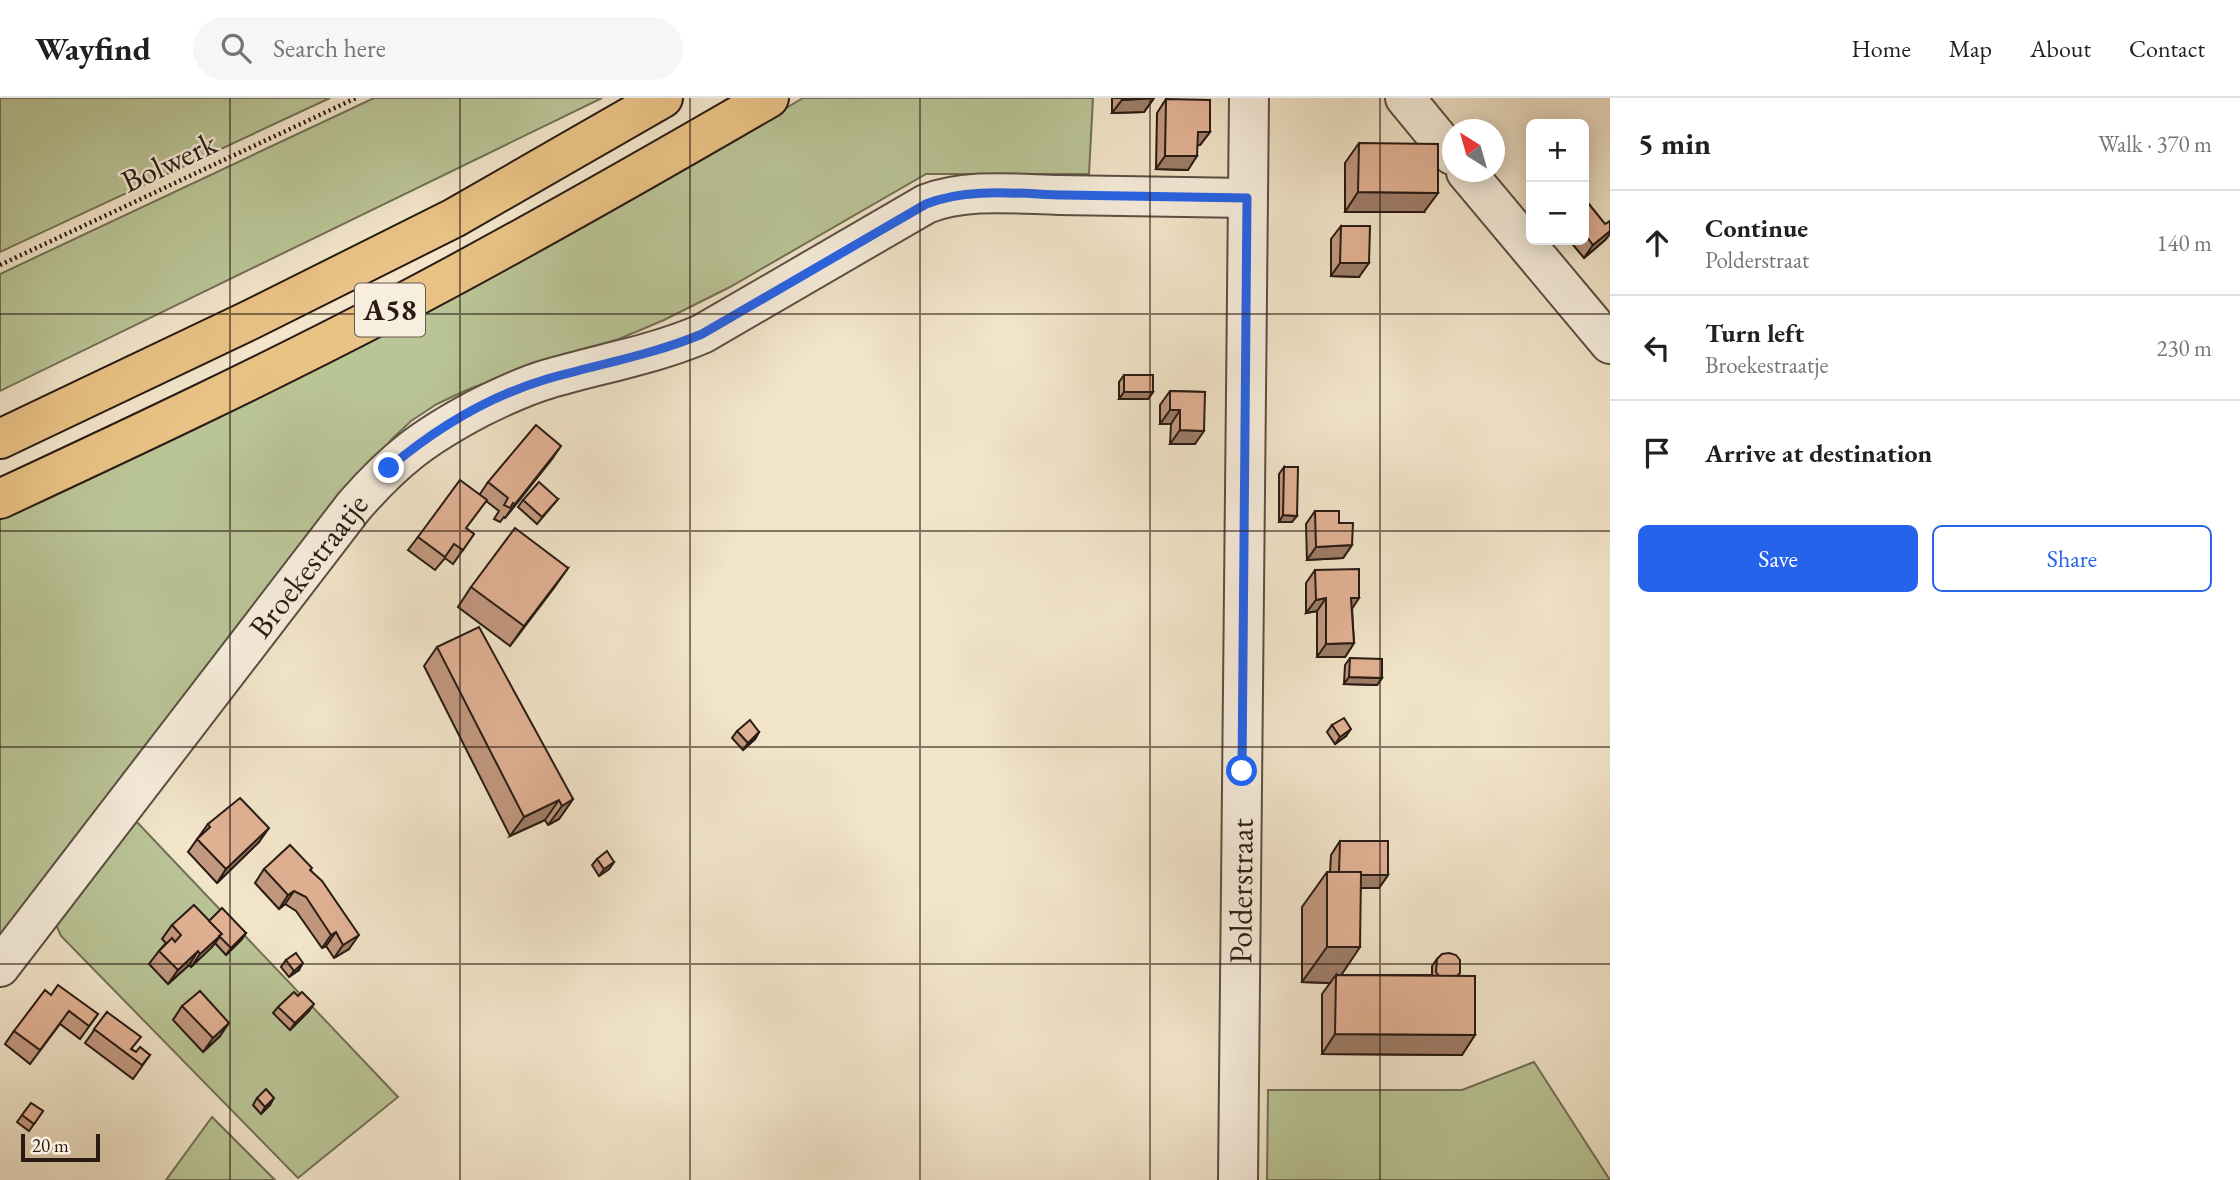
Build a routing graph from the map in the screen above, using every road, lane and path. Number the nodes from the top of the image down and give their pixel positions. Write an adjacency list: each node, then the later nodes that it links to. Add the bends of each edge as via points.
1 (356, 98): 9 (path, Bolwerk)
2 (663, 98): 11 (highway, A58, via 454,218)
3 (769, 98): 12 (highway, A58, via 395,307 187,412)
4 (1249, 98): 8 (street, Polderstraat)
5 (1405, 98): 6 (street)
6 (1442, 143)
7 (1474, 182): 10 (street)
8 (1247, 198): 13 (street, Broekestraatje, via 1002,194 939,199 702,334 545,379 438,430 389,468 354,506); 14 (street, Polderstraat)
9 (0, 265)
10 (1610, 344)
11 (0, 439)
12 (0, 499)
13 (0, 967)
14 (1238, 1180)

